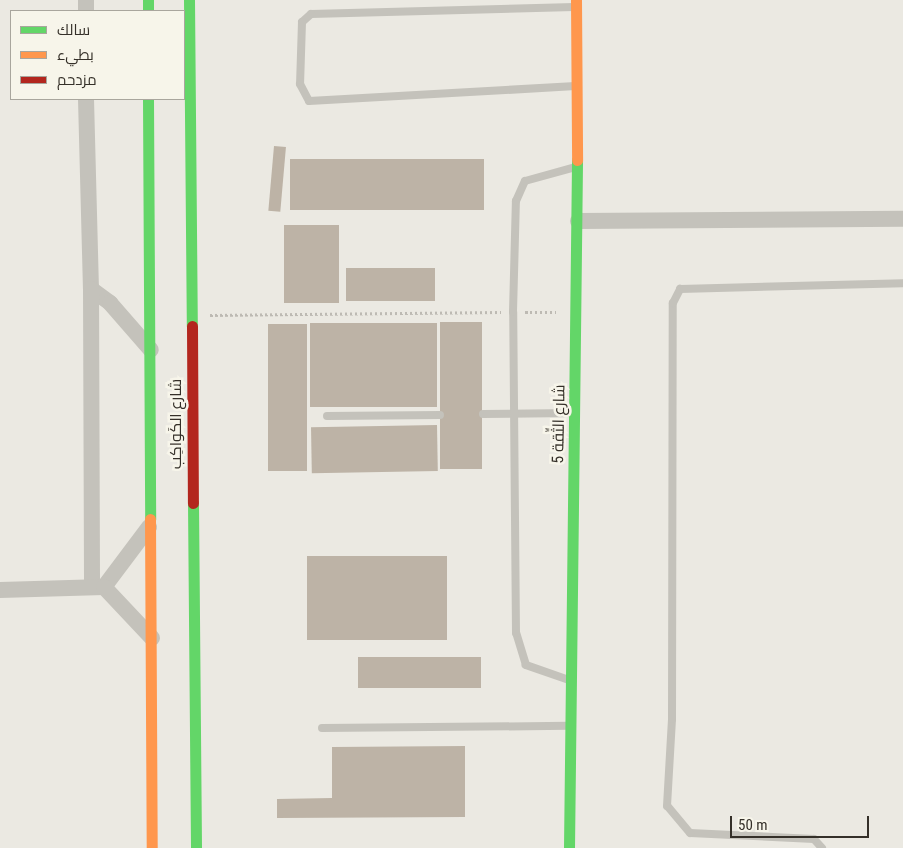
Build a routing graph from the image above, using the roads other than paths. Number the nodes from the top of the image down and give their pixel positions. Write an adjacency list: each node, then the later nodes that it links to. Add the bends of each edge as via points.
1 (189, 0): 25 (street, شارع الكَواكِب)
2 (576, 4): 3 (street, شارع الثِّقة 5); 3 (lane, via 311,14 302,22 300,84 309,101)
3 (577, 86): 6 (street, شارع الثِّقة 5)
4 (86, 100): 10 (street)
5 (148, 100): 11 (street, شارع الكَواكِب)
6 (578, 166): 8 (street, شارع الثِّقة 5); 14 (lane, via 525,181 516,201)
7 (903, 219): 8 (street)
8 (578, 221): 12 (street, شارع الثِّقة 5)
9 (903, 283): 27 (lane, via 680,289 673,303 672,719 668,806 690,833 814,839)
10 (91, 289): 11 (street, via 110,302); 18 (street)
11 (150, 350): 17 (street, شارع الكَواكِب)
12 (575, 413): 14 (lane); 21 (street, شارع الثِّقة 5)
13 (483, 414): 14 (lane)
14 (513, 414): 21 (lane, via 516,632 526,665)
15 (440, 415): 16 (lane)
16 (327, 416)
17 (149, 526): 18 (street); 20 (street, شارع الكَواكِب)
18 (98, 587): 19 (street); 20 (street, via 133,612)
19 (0, 590)
20 (153, 639): 24 (street, شارع الكَواكِب)
21 (571, 681): 22 (street, شارع الثِّقة 5)
22 (570, 726): 23 (lane); 26 (street, شارع الثِّقة 5)
23 (322, 728)
24 (152, 848)
25 (196, 848)
26 (569, 848)
27 (822, 848)

